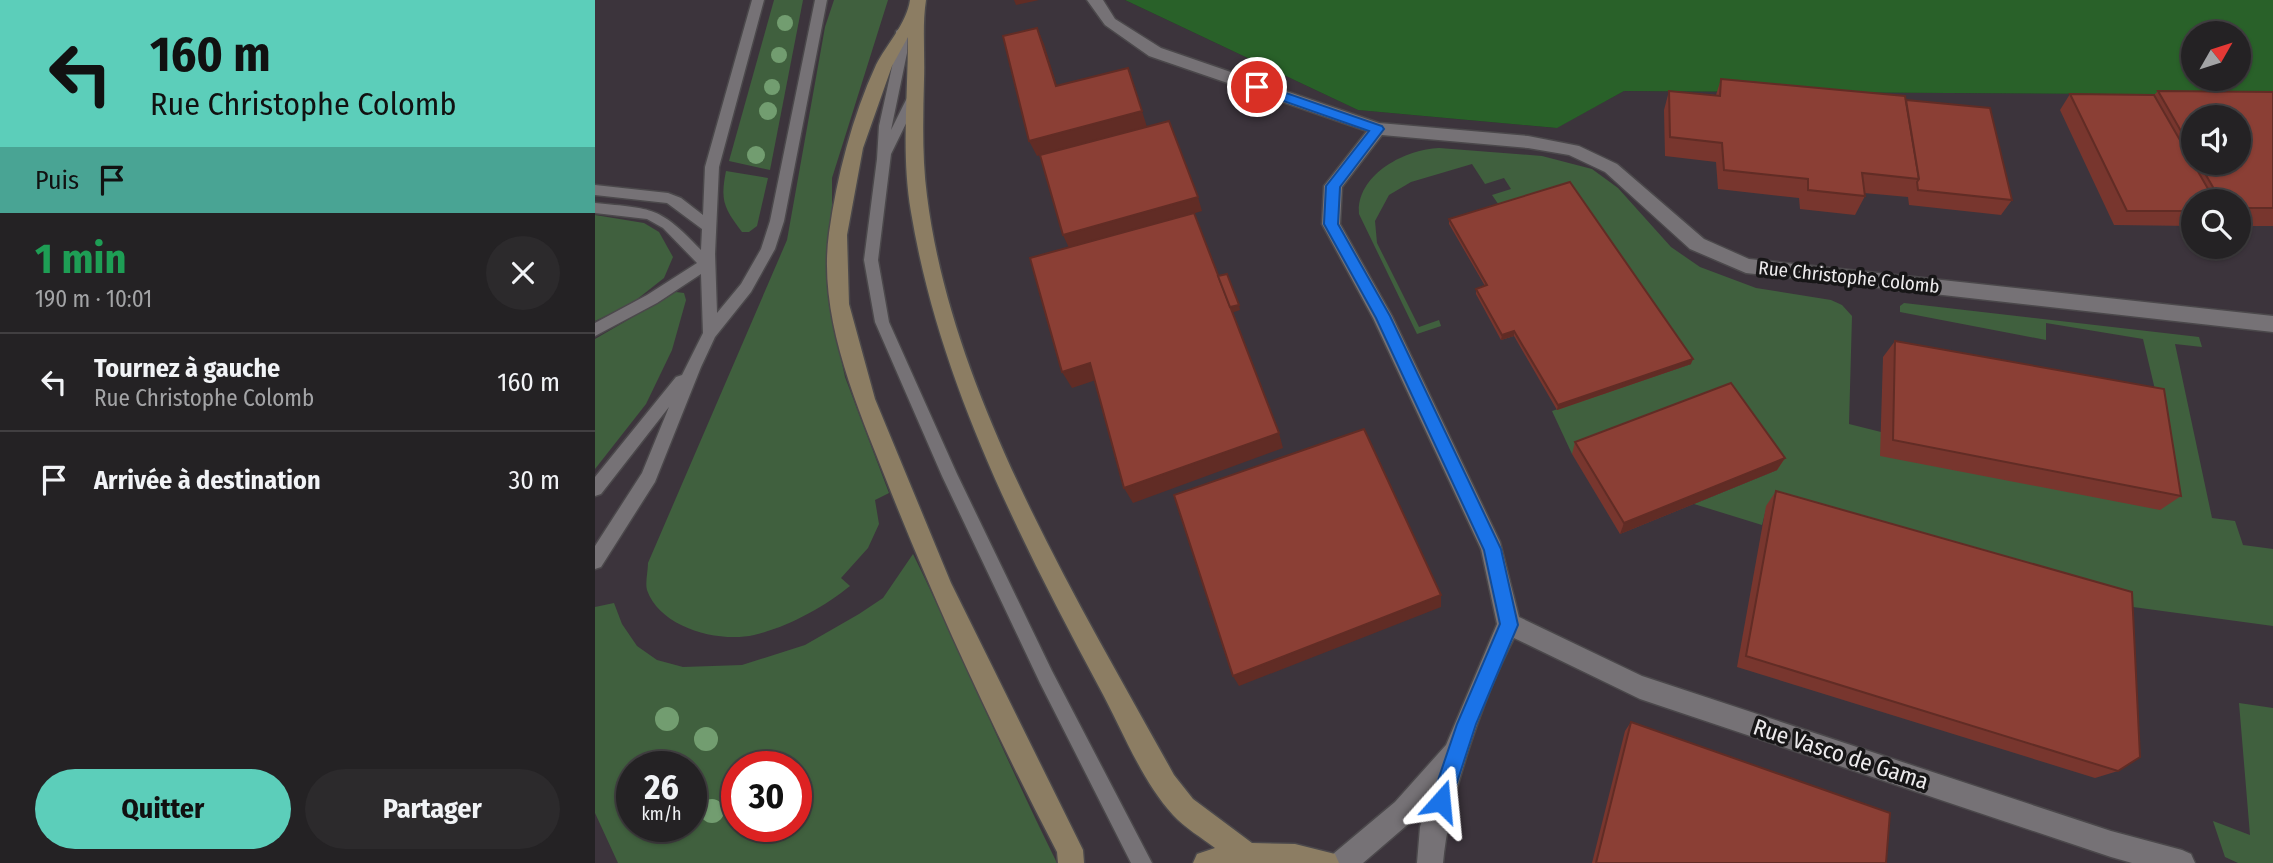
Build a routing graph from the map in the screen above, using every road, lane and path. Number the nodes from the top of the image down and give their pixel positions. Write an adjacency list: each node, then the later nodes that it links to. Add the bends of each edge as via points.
1 (758, 0): 11 (lane, via 712,167)
2 (821, 0): 15 (lane, via 773,236 746,288)
3 (1095, 0): 7 (street, Rue Christophe Colomb, via 1110,22 1155,52)
4 (917, 4): 5 (main road); 6 (main road)
5 (902, 31): 8 (lane, via 885,126); 22 (main road, via 854,148 838,235 839,304 865,400 936,575 1070,850)
6 (915, 93): 8 (lane); 21 (main road, via 915,161 928,257 961,366 990,440 1077,621 1165,784 1184,808)
7 (1378, 129): 13 (street, Rue Christophe Colomb, via 1573,150 1611,167 1697,244 1746,266); 19 (street, via 1333,186 1331,224 1382,316 1492,549)
8 (884, 159): 23 (lane, via 871,260 882,322 1046,677)
9 (595, 190): 11 (lane, via 668,198)
10 (595, 208): 12 (lane, via 649,214 668,224)
11 (709, 227): 12 (lane)
12 (706, 264): 14 (lane); 15 (lane, via 711,290)
13 (2273, 324)
14 (595, 330)
15 (709, 333): 16 (lane)
16 (692, 367): 17 (lane); 18 (lane, via 649,477)
17 (595, 489)
18 (595, 561)
19 (1509, 625): 20 (street); 28 (street, Rue Vasco de Gama, via 1541,636 1640,687 2111,844)
20 (1457, 749): 26 (street, via 1404,811); 27 (street, via 1433,827)
21 (1245, 855): 24 (main road); 25 (main road, via 1293,856)
22 (1071, 863)
23 (1142, 863)
24 (1206, 863)
25 (1326, 863)
26 (1342, 863)
27 (1430, 863)
28 (2182, 863)

